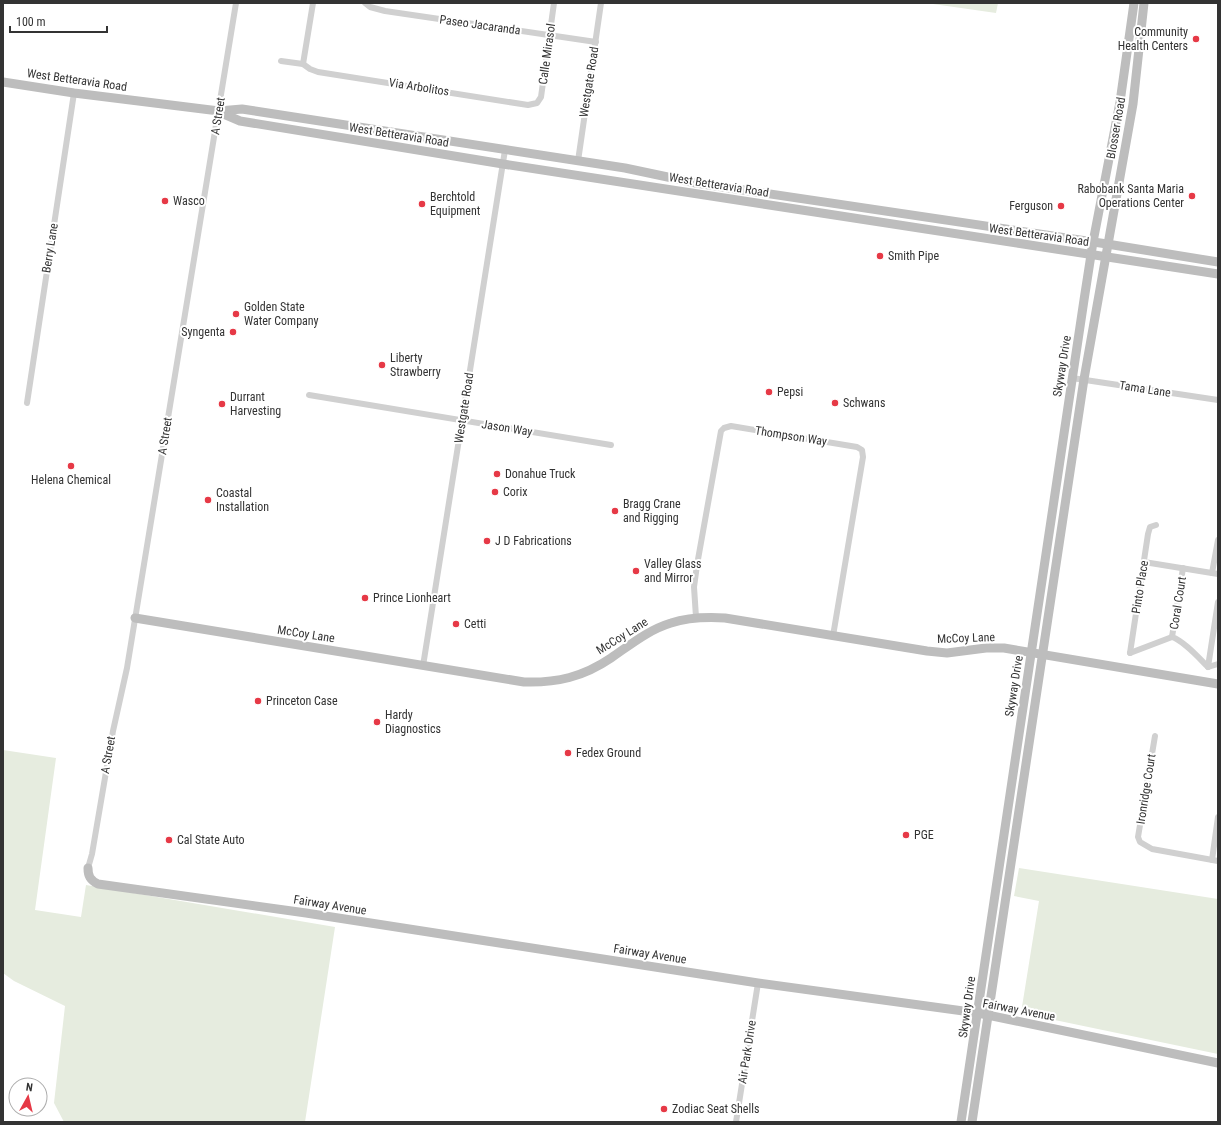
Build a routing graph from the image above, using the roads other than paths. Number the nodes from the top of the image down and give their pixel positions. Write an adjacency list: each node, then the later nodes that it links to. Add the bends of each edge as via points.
1 (236, 3): 17 (street, A Street)
2 (313, 3): 13 (street)
3 (365, 3): 9 (street, Paseo Jacaranda)
4 (386, 3): 9 (street)
5 (554, 3): 10 (street, Calle Mirasol)
6 (601, 3): 11 (street, Westgate Road)
7 (1134, 3): 21 (street, Blosser Road, via 1120,102)
8 (1144, 3): 22 (street, Blosser Road, via 1133,104)
9 (385, 11): 10 (street, Paseo Jacaranda)
10 (550, 35): 11 (street, Paseo Jacaranda); 16 (street, Calle Mirasol, via 541,97)
11 (596, 42): 19 (street, Westgate Road)
12 (280, 61): 13 (street, Via Arbolitos)
13 (303, 64): 16 (street, Via Arbolitos, via 318,72 528,105)
14 (3, 82): 15 (street, West Betteravia Road)
15 (74, 93): 17 (street, West Betteravia Road); 31 (street, Berry Lane)
16 (537, 103)
17 (219, 111): 18 (street, West Betteravia Road, via 242,109); 20 (street, West Betteravia Road, via 240,121); 41 (street, A Street)
18 (506, 150): 19 (street, West Betteravia Road); 20 (street, Westgate Road)
19 (578, 161): 21 (street, West Betteravia Road, via 696,183)
20 (503, 164): 23 (street, West Betteravia Road); 32 (street, Westgate Road)
21 (1093, 242): 22 (street, West Betteravia Road); 23 (street, Blosser Road)
22 (1107, 244): 24 (street, Blosser Road); 25 (street, West Betteravia Road)
23 (1091, 254): 24 (street, West Betteravia Road); 27 (street, Skyway Drive)
24 (1105, 256): 26 (street, West Betteravia Road); 28 (street, Skyway Drive)
25 (1218, 262)
26 (1218, 274)
27 (1072, 378): 28 (street, Tama Lane); 44 (street, Skyway Drive)
28 (1084, 380): 30 (street, Tama Lane); 45 (street, Skyway Drive)
29 (309, 395): 32 (street, Jason Way)
30 (1218, 400)
31 (27, 403)
32 (462, 420): 33 (street, Jason Way); 47 (street, Westgate Road)
33 (610, 445)
34 (1156, 525): 36 (street, Pinto Place, via 1149,530)
35 (1218, 540): 38 (street)
36 (1144, 562): 37 (street); 43 (street, Pinto Place, via 1130,653)
37 (1183, 568): 38 (street); 43 (street, Coral Court)
38 (1215, 574)
39 (1218, 602): 48 (street)
40 (696, 617): 42 (street, McCoy Lane, via 725,618); 42 (street, Thompson Way, via 694,587 721,431 731,426 857,446 862,450); 47 (street, McCoy Lane, via 650,631 590,670 557,681 514,681)
41 (135, 618): 47 (street, McCoy Lane); 53 (street, A Street, via 128,668 113,731)
42 (833, 636): 44 (street, McCoy Lane, via 947,653 986,648)
43 (1172, 637): 48 (street)
44 (1032, 652): 45 (street, McCoy Lane); 55 (street, Skyway Drive)
45 (1043, 655): 49 (street, McCoy Lane); 56 (street, Skyway Drive)
46 (1218, 664): 48 (street)
47 (423, 666)
48 (1208, 667)
49 (1218, 684)
50 (1154, 736): 52 (street, Ironridge Court, via 1138,837 1140,842 1152,849)
51 (1218, 817): 52 (street)
52 (1215, 861)
53 (88, 868): 54 (street, Fairway Avenue, via 88,875 98,884 306,913)
54 (758, 983): 55 (street, Fairway Avenue); 58 (street, Air Park Drive)
55 (978, 1013): 56 (street, Fairway Avenue); 59 (street, Skyway Drive)
56 (988, 1016): 57 (street, Fairway Avenue); 60 (street, Skyway Drive)
57 (1218, 1063)
58 (736, 1122)
59 (961, 1122)
60 (972, 1122)

